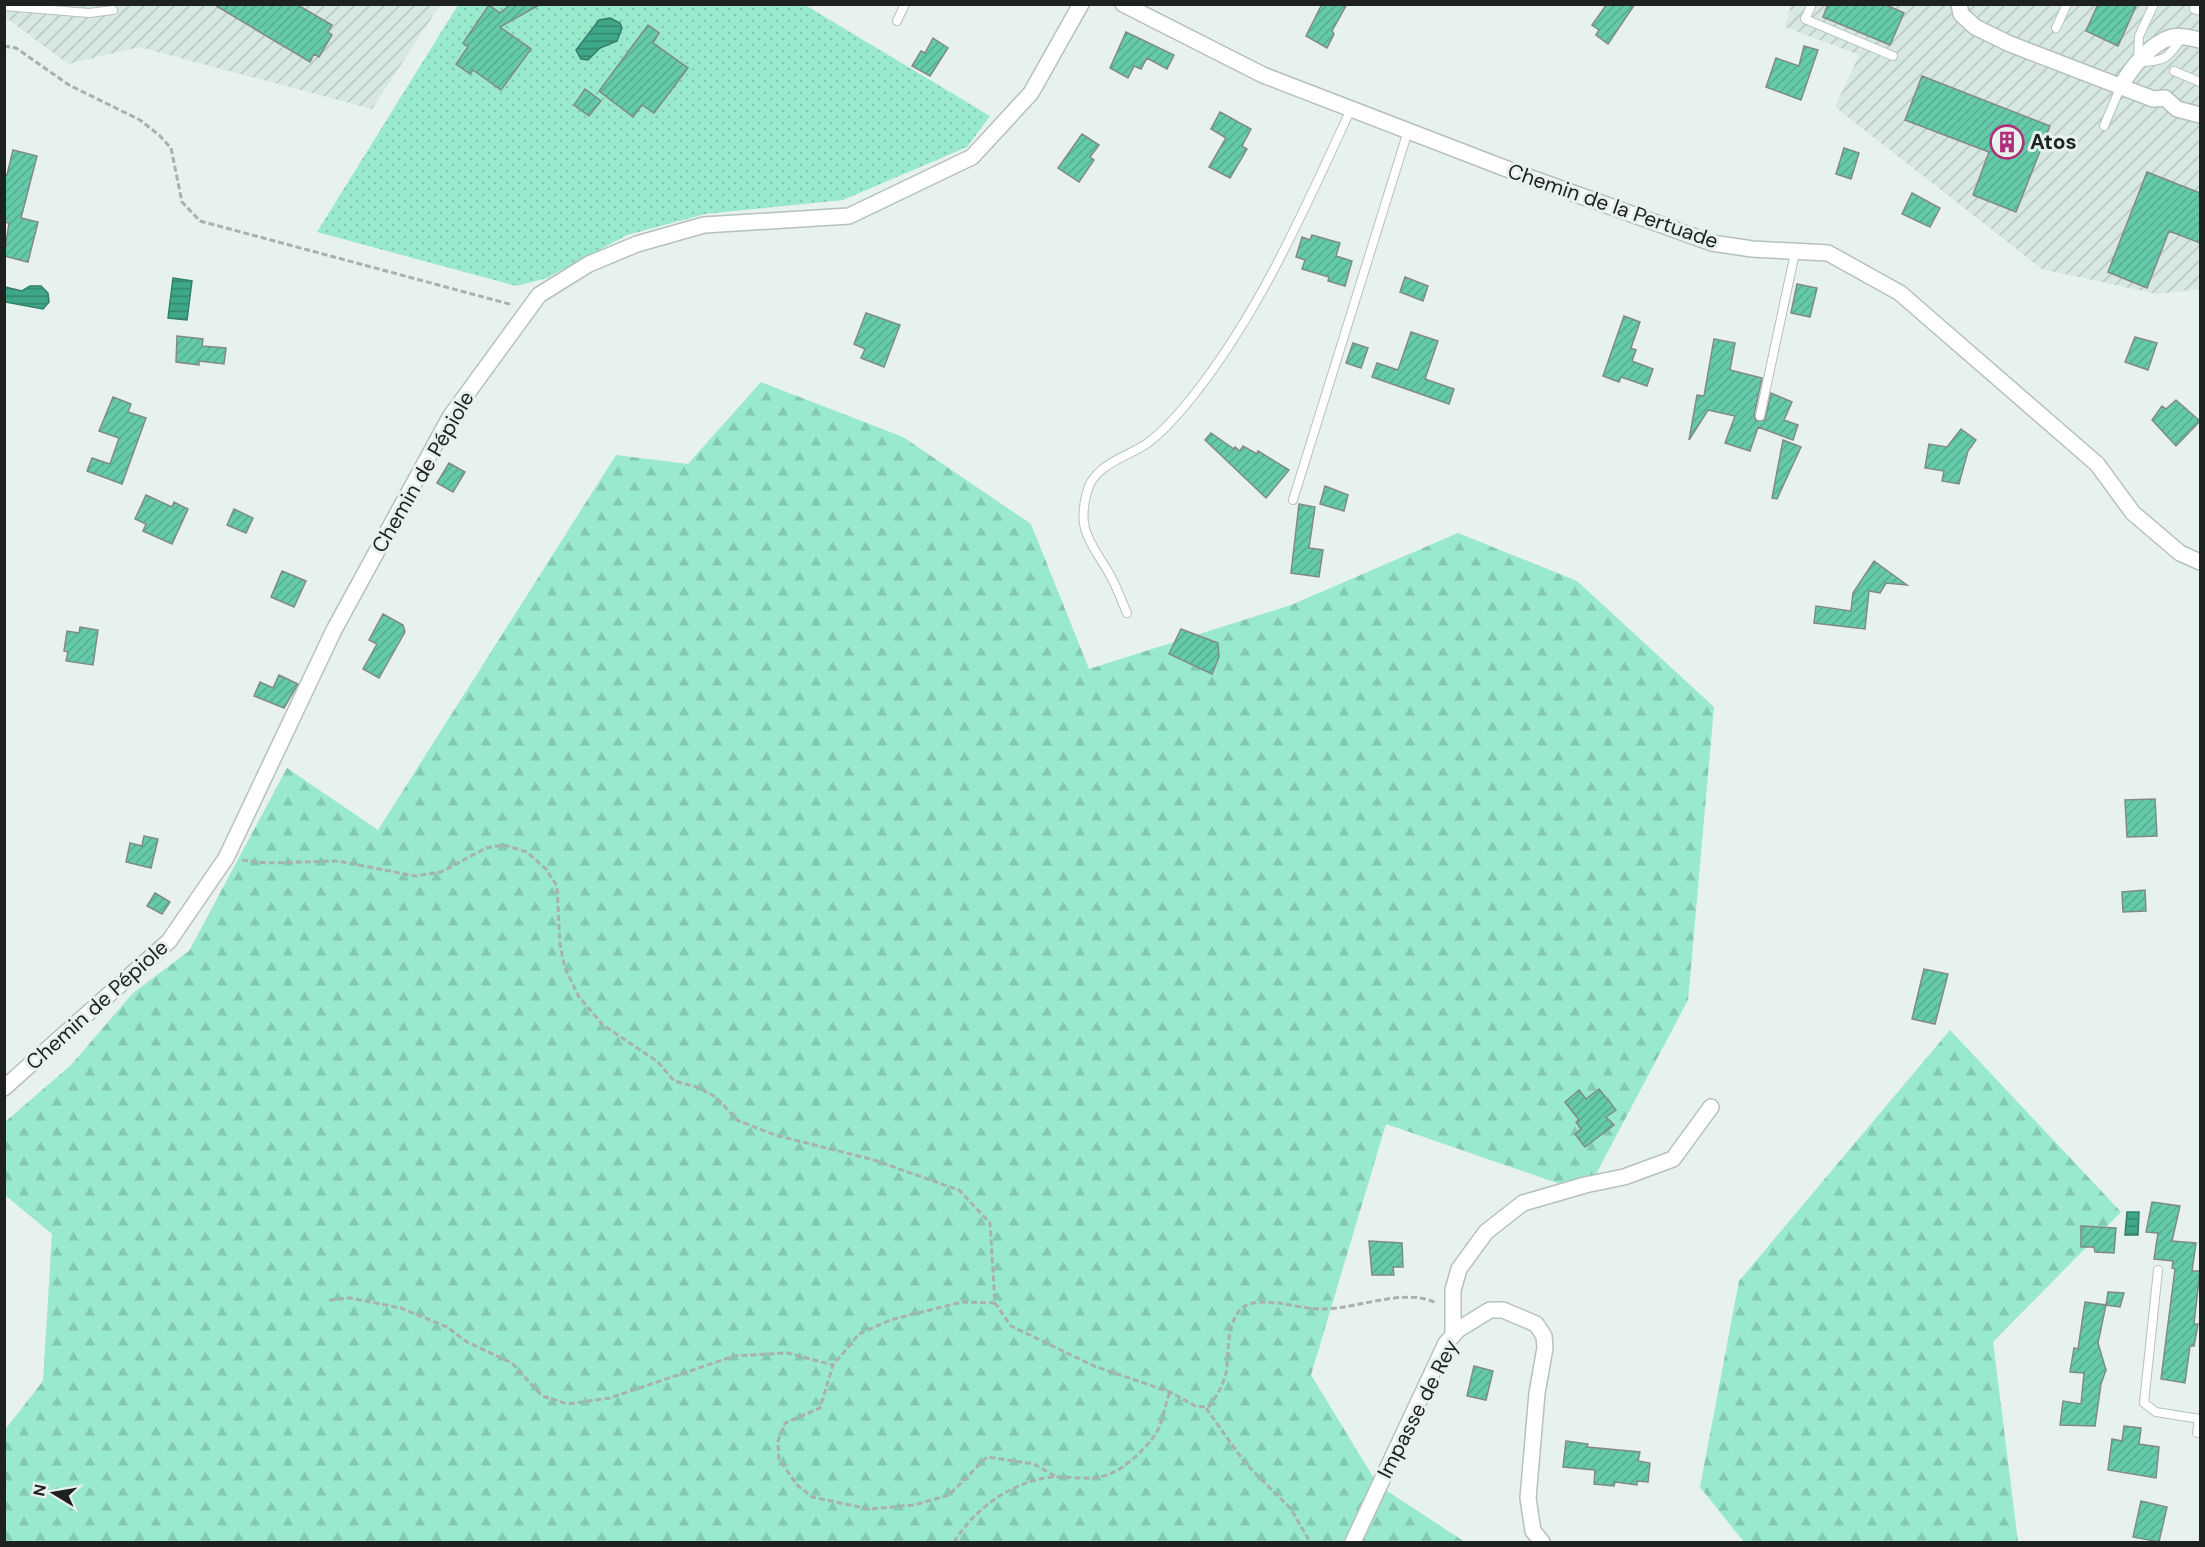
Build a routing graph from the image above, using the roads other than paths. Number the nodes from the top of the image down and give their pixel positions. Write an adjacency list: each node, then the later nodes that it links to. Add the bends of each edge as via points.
1 (905, 4): 12 (lane)
2 (1081, 4): 29 (street, Chemin de Pépiole, via 1031,93 972,157 849,216 704,225 637,244 589,264 539,295 450,417 334,630 226,858 169,941)
3 (1123, 4): 20 (street, Chemin de la Pertuade, via 1263,75)
4 (1812, 4): 15 (lane, via 1805,19)
5 (1959, 4): 19 (street, via 1961,14 1975,27)
6 (2067, 4): 13 (lane)
7 (2154, 4): 16 (lane, via 2139,36)
8 (2196, 4): 11 (lane, via 2194,9)
9 (4, 6): 10 (lane, via 89,13)
10 (113, 9)
11 (2200, 11)
12 (897, 21)
13 (2056, 28)
14 (2200, 40): 16 (street, via 2172,38)
15 (1893, 56)
16 (2138, 62): 19 (street)
17 (2174, 71): 18 (lane)
18 (2200, 82)
19 (2121, 86): 21 (street, via 2153,99 2165,98 2176,109); 22 (lane)
20 (1351, 109): 23 (street, Chemin de la Pertuade); 28 (lane, via 1257,300 1220,359 1192,398 1148,443 1113,461 1088,488 1083,517 1087,541 1111,576)
21 (2200, 115)
22 (2104, 126)
23 (1408, 131): 24 (street, Chemin de la Pertuade, via 1712,243); 26 (lane)
24 (1795, 253): 25 (lane); 27 (street, Chemin de la Pertuade, via 1828,253 1900,293 2097,464 2133,513 2180,553)
25 (1760, 416)
26 (1293, 500)
27 (2200, 562)
28 (1127, 613)
29 (4, 1088)
30 (1712, 1107): 32 (street, via 1673,1159 1624,1177 1524,1203 1486,1232 1459,1269 1453,1290)
31 (2158, 1270): 33 (lane, via 2144,1403 2156,1412)
32 (1453, 1336): 35 (street, Impasse de Rey, via 1446,1343); 36 (street, Impasse de Rey, via 1490,1310 1503,1310 1536,1324 1544,1336 1528,1498 1533,1531)
33 (2200, 1419): 34 (lane)
34 (2197, 1433)
35 (1353, 1542)
36 (1542, 1542)

